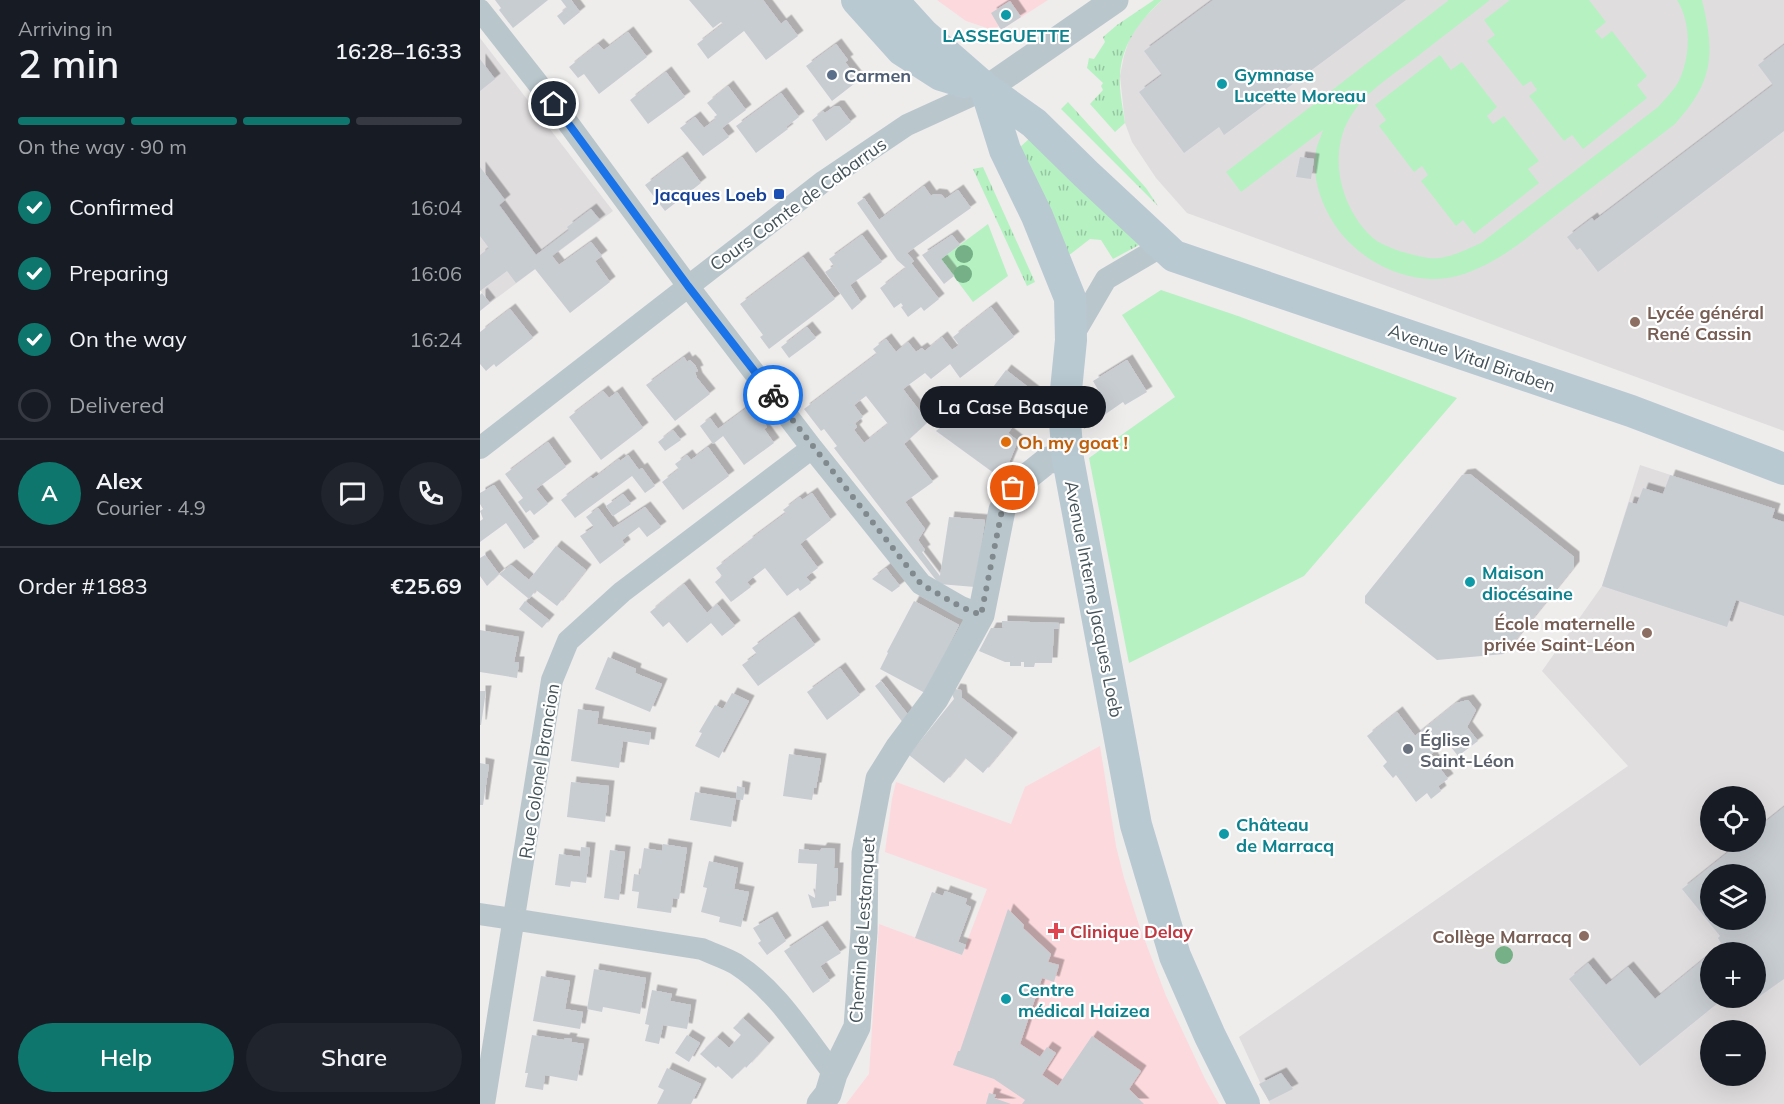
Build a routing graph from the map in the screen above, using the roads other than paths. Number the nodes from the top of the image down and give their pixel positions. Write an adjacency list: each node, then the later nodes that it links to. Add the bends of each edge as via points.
1 (857, 0): 5 (main road, via 902,50 941,75)
2 (892, 0): 5 (main road, via 923,34)
3 (1115, 0): 5 (street)
4 (480, 10): 7 (street)
5 (986, 89): 6 (main road, Avenue Vital Biraben, via 1034,123); 7 (street, Cours Comte de Cabarrus, via 907,125 824,181); 8 (main road, Avenue Interne Jacques Loeb, via 1005,150 1070,298)
6 (1162, 246): 8 (street, via 1106,279); 12 (main road, Avenue Vital Biraben, via 1184,260 1631,411)
7 (688, 286): 9 (street, Cours Comte de Cabarrus); 10 (street)
8 (1071, 340): 11 (main road, Avenue Interne Jacques Loeb, via 1064,410)
9 (480, 448)
10 (812, 448): 13 (street, via 921,584); 15 (street, Rue Colonel Brancion, via 622,592 568,641 552,680)
11 (1068, 459): 13 (street, Chemin de Lestanquet, via 1048,460 1013,488 1002,510); 19 (main road, Avenue Interne Jacques Loeb, via 1136,825 1174,956)
12 (1784, 469)
13 (981, 615): 16 (street, Chemin de Lestanquet, via 935,699 879,779 865,853 857,1028)
14 (480, 914): 15 (street)
15 (514, 920): 16 (street, via 702,949 735,963 784,1008); 17 (street, Rue Colonel Brancion)
16 (834, 1074): 18 (street, Chemin de Lestanquet, via 828,1094)
17 (484, 1104)
18 (820, 1104)
19 (1244, 1104)

